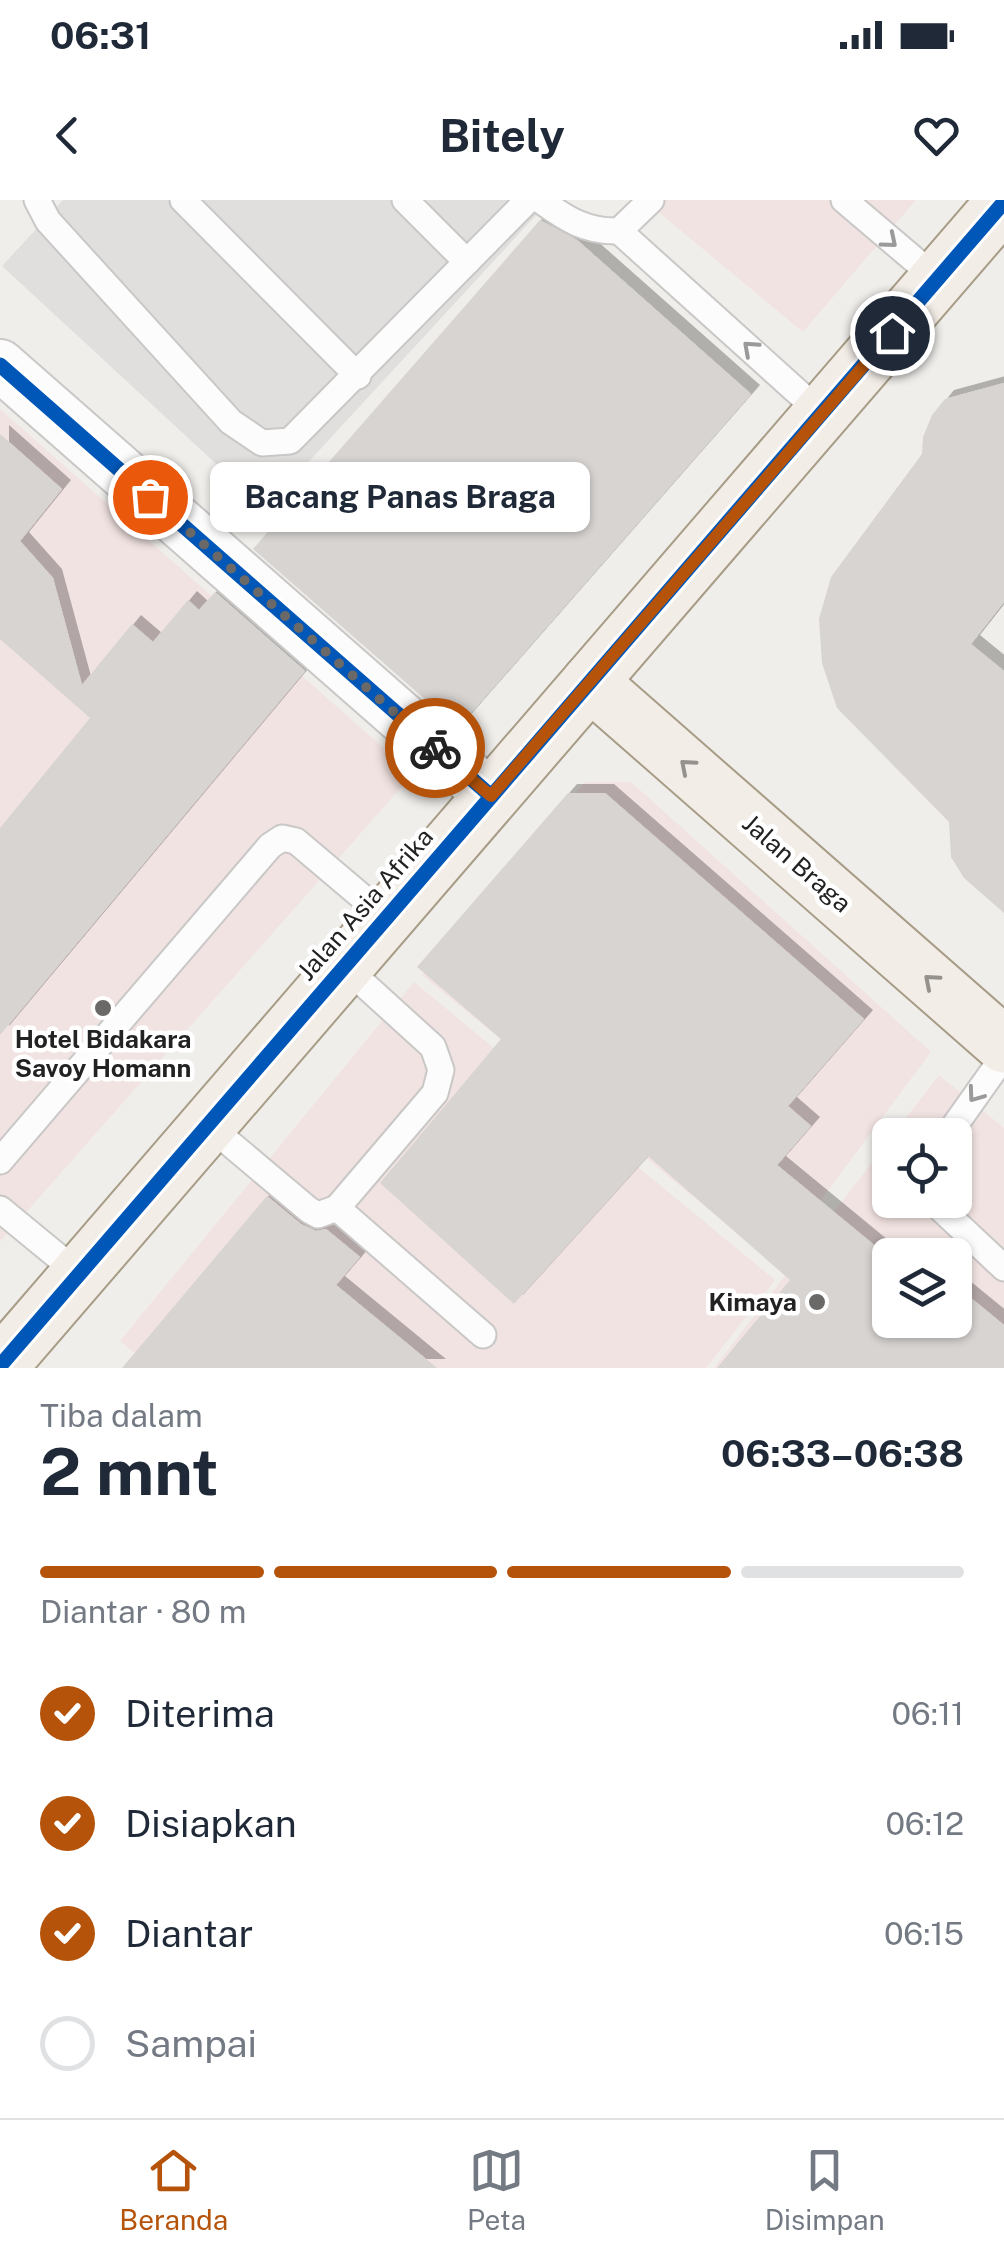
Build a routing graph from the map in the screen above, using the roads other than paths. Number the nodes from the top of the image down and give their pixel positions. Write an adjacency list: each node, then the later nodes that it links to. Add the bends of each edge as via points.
1 (37, 200): 13 (lane, via 231,422 262,443 290,441)
2 (182, 200): 13 (lane)
3 (405, 200): 10 (lane)
4 (528, 200): 10 (lane)
5 (540, 200): 9 (lane, via 572,222)
6 (651, 200): 9 (lane)
7 (844, 200): 11 (lane, one-way to 11)
8 (1004, 202): 11 (main road, Jalan Asia Afrika)
9 (619, 231): 14 (lane, one-way to 9)
10 (467, 262): 13 (lane)
11 (938, 280): 14 (main road, Jalan Asia Afrika)
12 (0, 365): 16 (street)
13 (358, 376)
14 (822, 414): 15 (main road, Jalan Asia Afrika)
15 (590, 682): 16 (main road, Jalan Asia Afrika); 19 (main road, Jalan Braga, one-way to 15)
16 (491, 796): 17 (main road, Jalan Asia Afrika)
17 (387, 918): 18 (main road, Jalan Asia Afrika); 23 (lane, via 296,840 282,838)
18 (345, 967): 22 (main road, Jalan Asia Afrika); 24 (lane, via 434,1048 441,1070 435,1093)
19 (1004, 1045)
20 (1004, 1056): 21 (lane, one-way to 21)
21 (960, 1118)
22 (208, 1124): 24 (lane, via 308,1210 318,1215); 28 (main road, Jalan Asia Afrika)
23 (0, 1160)
24 (337, 1208): 29 (lane)
25 (0, 1209): 28 (lane)
26 (952, 1218): 27 (lane)
27 (1004, 1268)
28 (79, 1274): 30 (main road, Jalan Asia Afrika)
29 (483, 1335)
30 (0, 1366)

